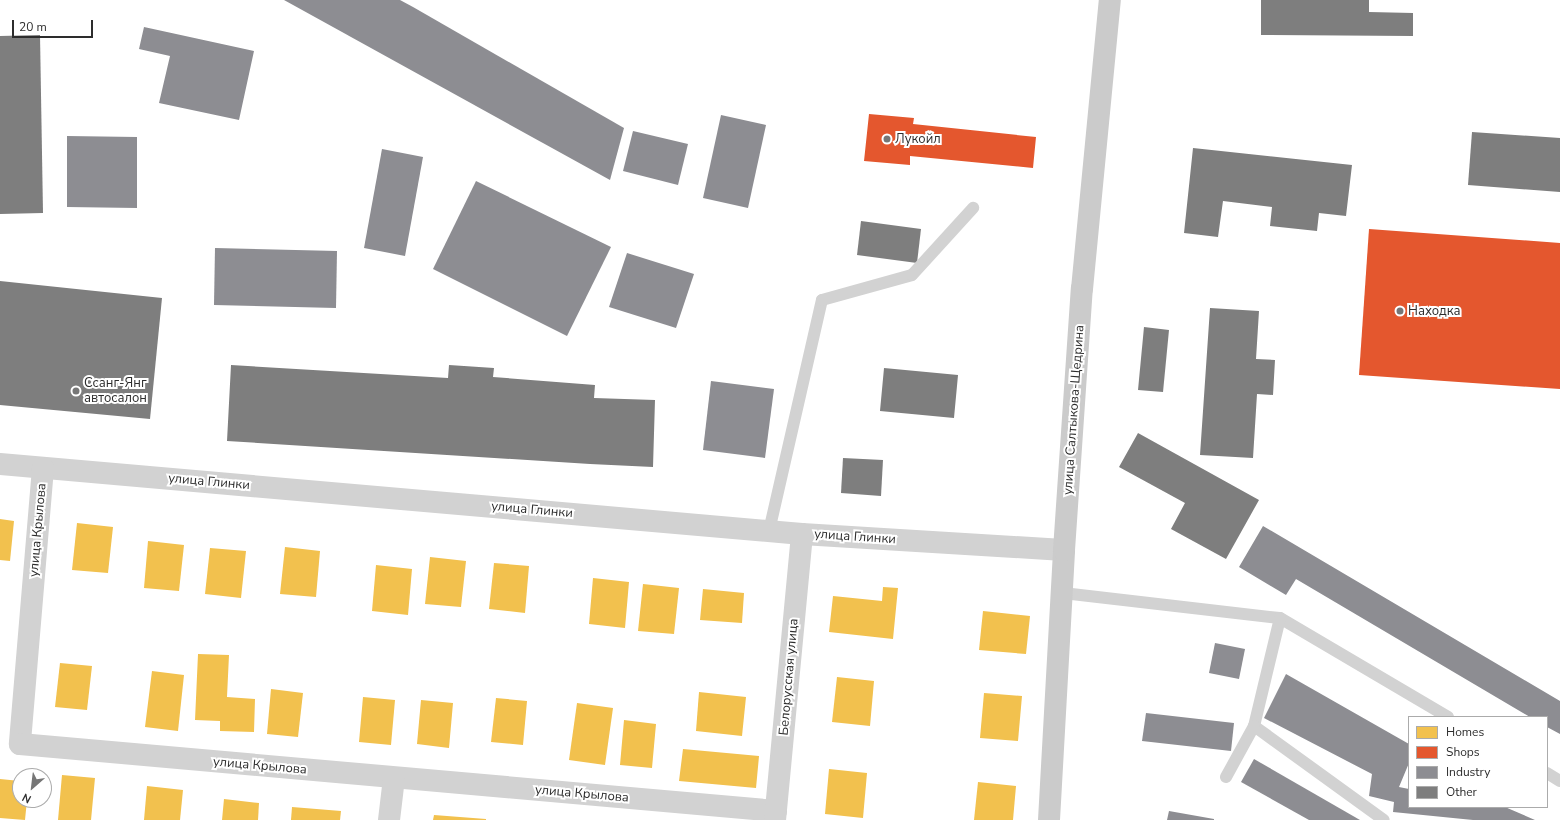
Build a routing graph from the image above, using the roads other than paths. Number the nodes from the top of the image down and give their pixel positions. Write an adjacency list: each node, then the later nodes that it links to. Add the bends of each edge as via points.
1 (1110, 0): 7 (main road, улица Салтыкова-Щедрина, via 1082,289)
2 (973, 208): 5 (lane, via 912,275 822,300)
3 (0, 464): 4 (street, улица Глинки)
4 (43, 468): 5 (street, улица Глинки); 14 (street, улица Крылова, via 20,744)
5 (769, 531): 6 (street, улица Глинки)
6 (802, 534): 7 (street, улица Глинки); 16 (street, Белорусская улица)
7 (1064, 550): 8 (main road, улица Салтыкова-Щедрина)
8 (1063, 593): 9 (lane); 18 (main road, улица Салтыкова-Щедрина)
9 (1280, 618): 10 (lane); 11 (lane)
10 (1446, 716)
11 (1254, 726): 13 (lane); 19 (lane)
12 (1548, 774): 15 (lane)
13 (1226, 777)
14 (394, 778): 16 (street, улица Крылова); 17 (street)
15 (1560, 781)
16 (775, 816)
17 (389, 820)
18 (1050, 820)
19 (1384, 820)

